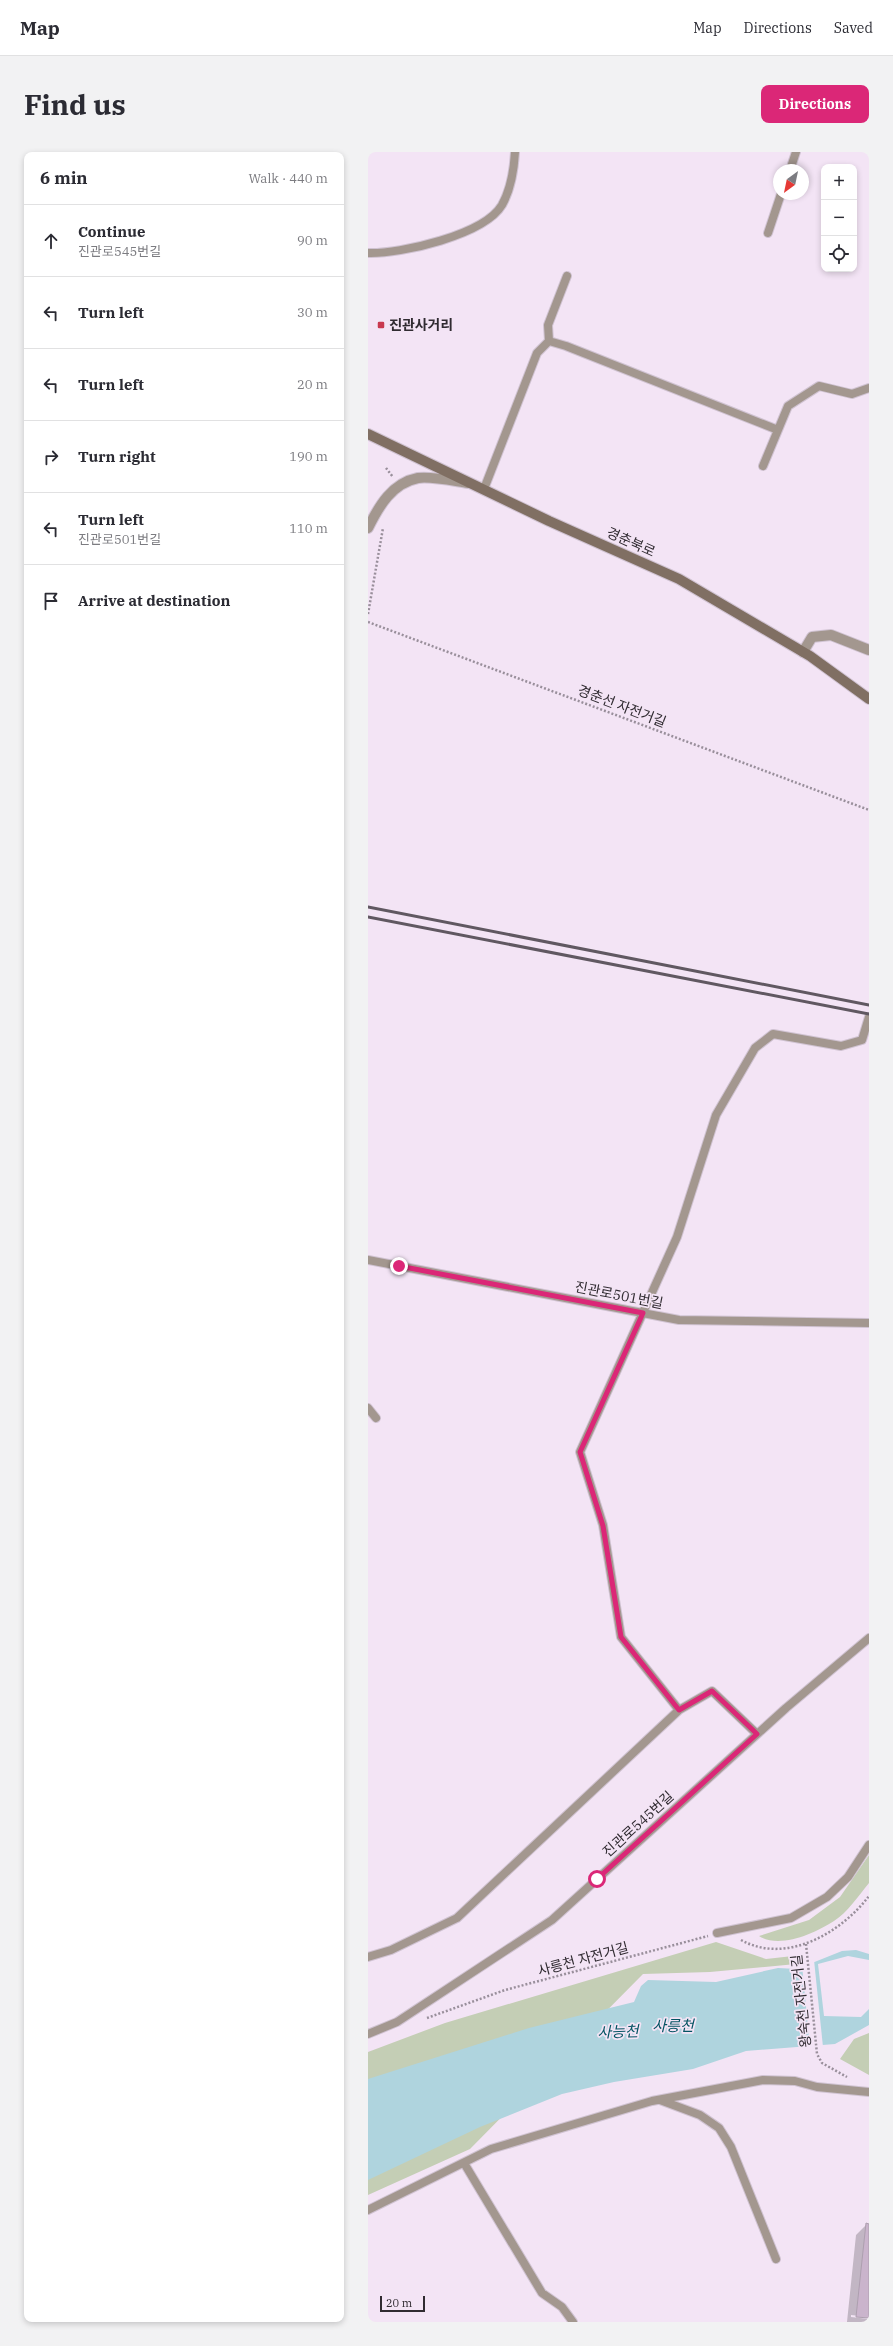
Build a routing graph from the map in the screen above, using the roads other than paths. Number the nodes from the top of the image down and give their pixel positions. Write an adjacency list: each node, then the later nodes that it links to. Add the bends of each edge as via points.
1 (514, 152): 6 (lane, via 513,174 502,206 481,224 430,246)
2 (796, 152): 3 (lane)
3 (792, 164)
4 (779, 200): 5 (lane)
5 (768, 232)
6 (368, 254)
7 (568, 276): 8 (lane, via 548,325)
8 (549, 341): 10 (lane); 14 (lane, via 536,353)
9 (869, 388): 10 (lane, via 852,394 819,386 788,406)
10 (778, 430): 12 (lane)
11 (368, 434): 13 (street, 경춘북로)
12 (763, 466)
13 (471, 483): 14 (street, 경춘북로); 15 (street, via 419,478 399,485 387,496)
14 (484, 489): 17 (street, 경춘북로, via 679,579)
15 (368, 528)
16 (869, 650): 17 (street, via 831,635 812,637)
17 (803, 652): 18 (street, 경춘북로)
18 (869, 699)
19 (869, 1017): 21 (lane, via 862,1040 841,1046 773,1034 755,1048 716,1114 677,1237)
20 (368, 1260): 21 (lane, 진관로501번길)
21 (643, 1313): 22 (lane, 진관로501번길, via 679,1320); 26 (lane, via 580,1452 603,1526 621,1637)
22 (869, 1323)
23 (368, 1408): 24 (lane)
24 (376, 1418)
25 (869, 1638): 27 (lane, 진관로545번길)
26 (679, 1710): 27 (lane, via 712,1691); 30 (lane, via 457,1918 391,1950)
27 (757, 1734): 31 (lane, 진관로545번길, via 552,1920 397,2022)
28 (869, 1845): 29 (lane, via 848,1877 827,1897 791,1918)
29 (717, 1933)
30 (368, 1957)
31 (368, 2034)
32 (869, 2092): 33 (lane, via 817,2087 795,2081 763,2080)
33 (659, 2100): 34 (lane, via 491,2149); 36 (lane, via 700,2115 718,2128 731,2147)
34 (464, 2163): 35 (lane); 37 (lane, via 542,2293 562,2307)
35 (368, 2210)
36 (776, 2259)
37 (573, 2322)

